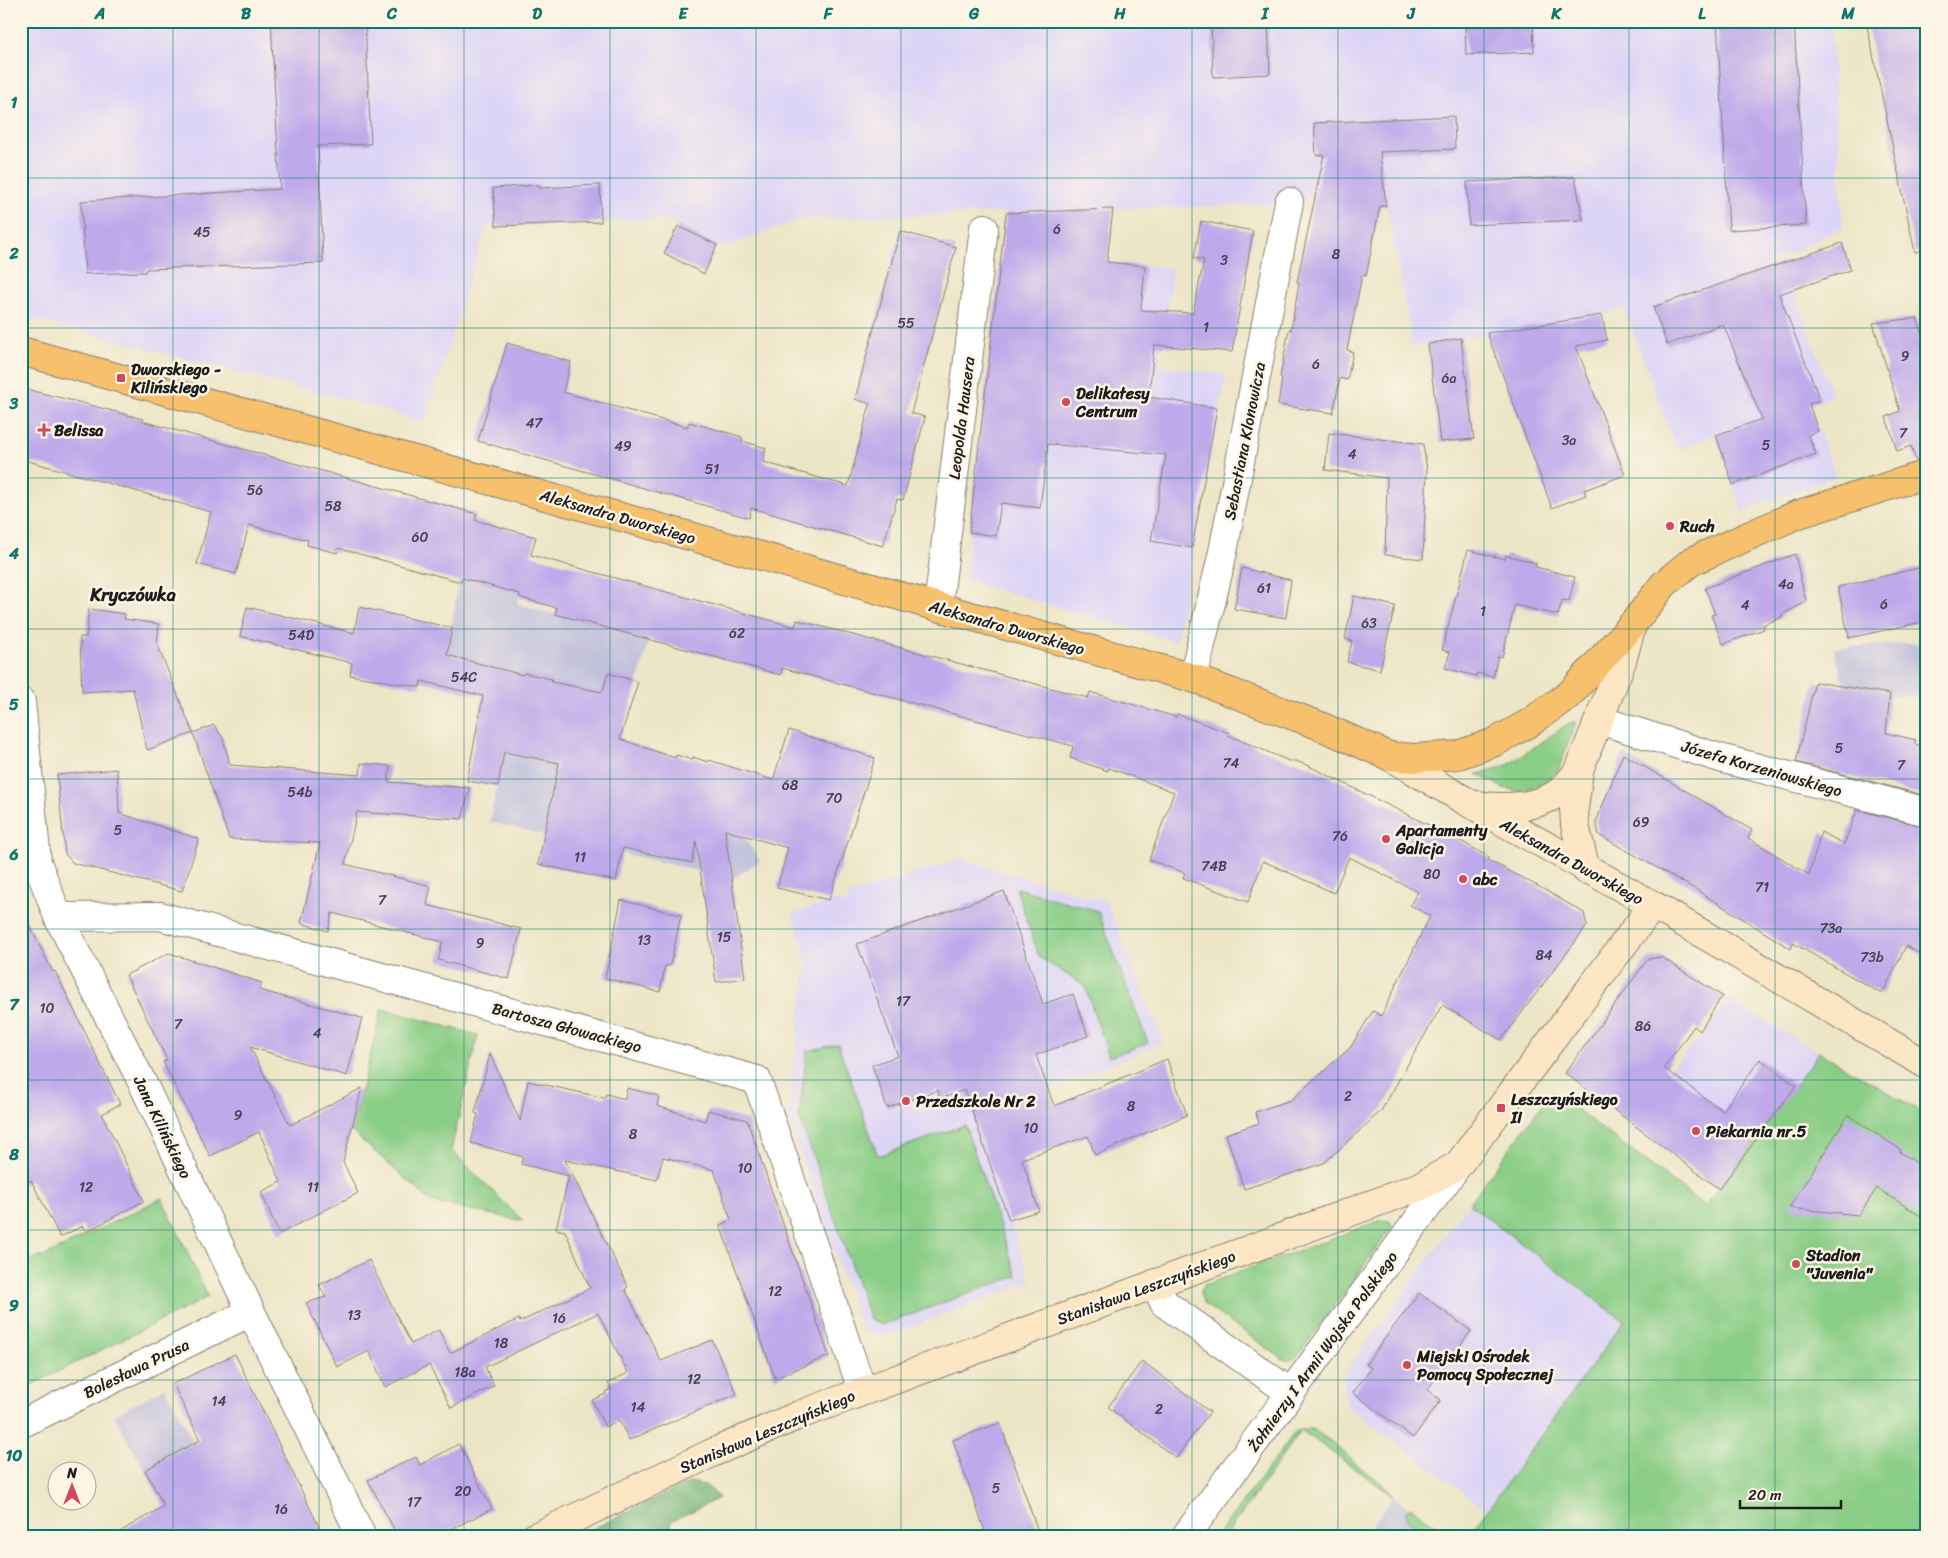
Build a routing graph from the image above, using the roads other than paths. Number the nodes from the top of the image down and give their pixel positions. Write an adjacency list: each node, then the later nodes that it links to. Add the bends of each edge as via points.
1 (1289, 202): 7 (street, Sebastiana Klonowicza, via 1225,543)
2 (984, 228): 5 (street, Leopolda Hausera)
3 (21, 351): 5 (main road, Aleksandra Dworskiego, via 716,543)
4 (1927, 474): 6 (main road, via 1796,515 1692,561 1664,584)
5 (938, 608): 7 (main road, Aleksandra Dworskiego)
6 (1632, 625): 9 (street); 10 (main road, via 1570,694 1495,742 1458,755)
7 (1193, 678): 10 (main road, Aleksandra Dworskiego, via 1318,725)
8 (21, 702): 16 (street, Jana Kilińskiego, via 37,862)
9 (1599, 720): 11 (street); 13 (street, Józefa Korzeniowskiego, via 1720,758)
10 (1389, 756): 12 (street, Aleksandra Dworskiego)
11 (1579, 770): 12 (street, via 1559,793 1542,801 1517,807); 14 (street, via 1575,825)
12 (1469, 803): 14 (street, Aleksandra Dworskiego)
13 (1927, 812)
14 (1586, 870): 15 (street, Aleksandra Dworskiego)
15 (1653, 906): 17 (street, Aleksandra Dworskiego); 18 (street, Stanisława Leszczyńskiego)
16 (58, 917): 20 (street, Jana Kilińskiego, via 142,1082); 21 (street, Bartosza Głowackiego, via 160,916 757,1080)
17 (1927, 1065)
18 (1458, 1165): 19 (street, Stanisława Leszczyńskiego, via 1421,1186); 22 (street, Żołnierzy I Armii Wojska Polskiego)
19 (1156, 1283): 21 (street, Stanisława Leszczyńskiego); 22 (street, via 1164,1303)
20 (251, 1312): 23 (street, Bolesława Prusa); 24 (street, Jana Kilińskiego)
21 (862, 1390): 25 (street, Stanisława Leszczyńskiego, via 712,1453)
22 (1291, 1393): 26 (street, Żołnierzy I Armii Wojska Polskiego)
23 (21, 1424)
24 (362, 1537)
25 (536, 1537)
26 (1185, 1537)

